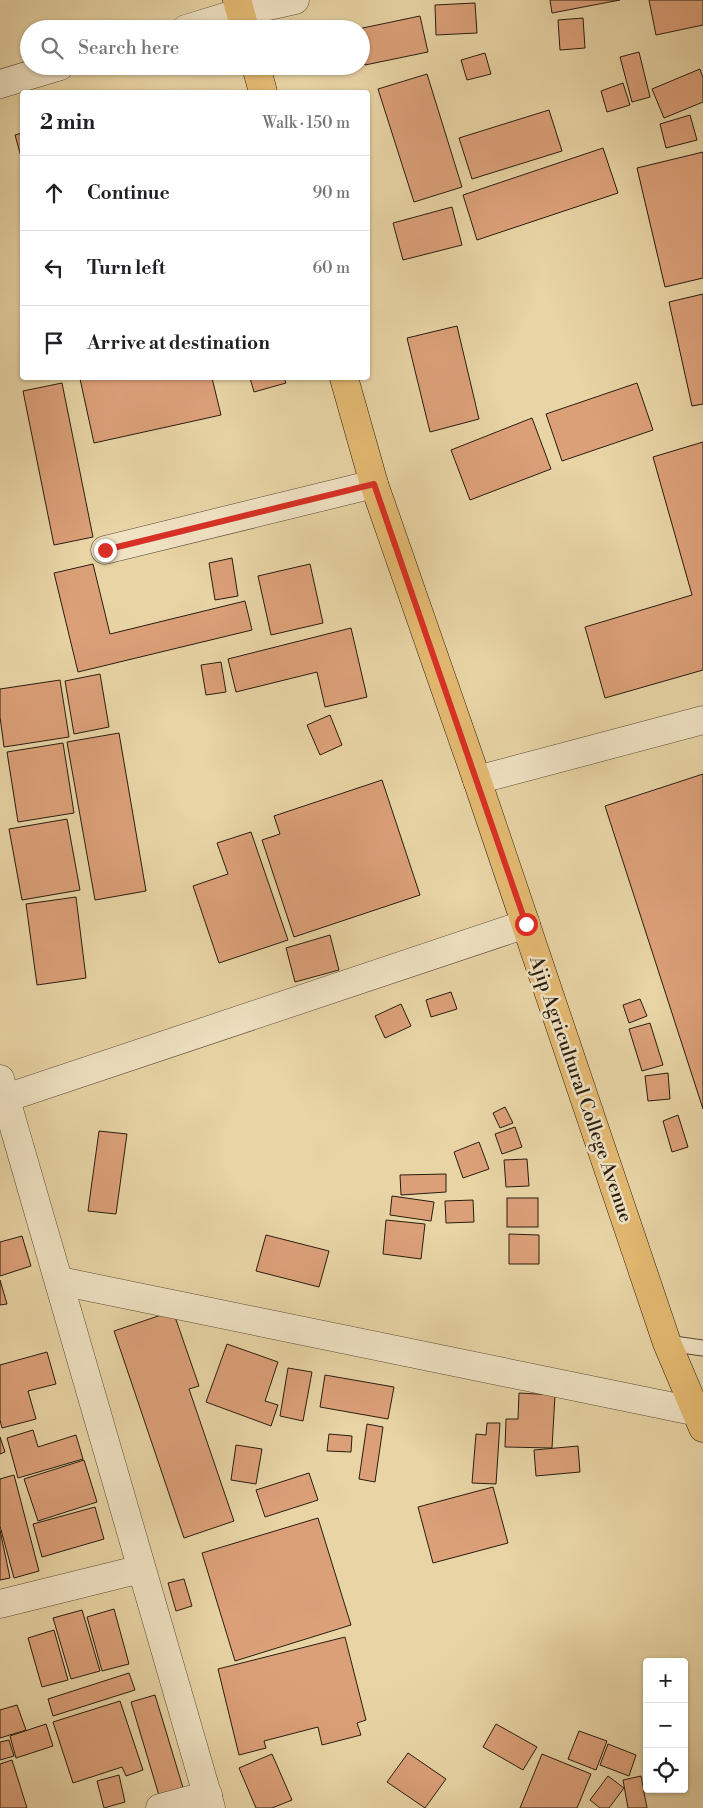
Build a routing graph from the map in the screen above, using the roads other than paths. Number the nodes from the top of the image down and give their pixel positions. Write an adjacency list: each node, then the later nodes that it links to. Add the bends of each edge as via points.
1 (295, 0): 2 (street)
2 (241, 14): 3 (street)
3 (219, 20)
4 (30, 75): 6 (street)
5 (258, 75): 7 (main road)
6 (0, 84)
7 (262, 90)
8 (345, 380): 9 (main road, Ajip Agricultural College Avenue)
9 (374, 484): 10 (street); 12 (main road, Ajip Agricultural College Avenue)
10 (105, 550)
11 (703, 720): 12 (street)
12 (477, 780): 13 (main road, Ajip Agricultural College Avenue)
13 (526, 924): 14 (street); 16 (main road, Ajip Agricultural College Avenue)
14 (2, 1092): 15 (street)
15 (60, 1281): 18 (street); 19 (street)
16 (667, 1343): 17 (lane); 18 (main road, Ajip Agricultural College Avenue)
17 (703, 1348)
18 (700, 1420)
19 (141, 1569): 20 (street); 21 (street)
20 (0, 1604)
21 (209, 1801): 22 (street)
22 (160, 1808)

